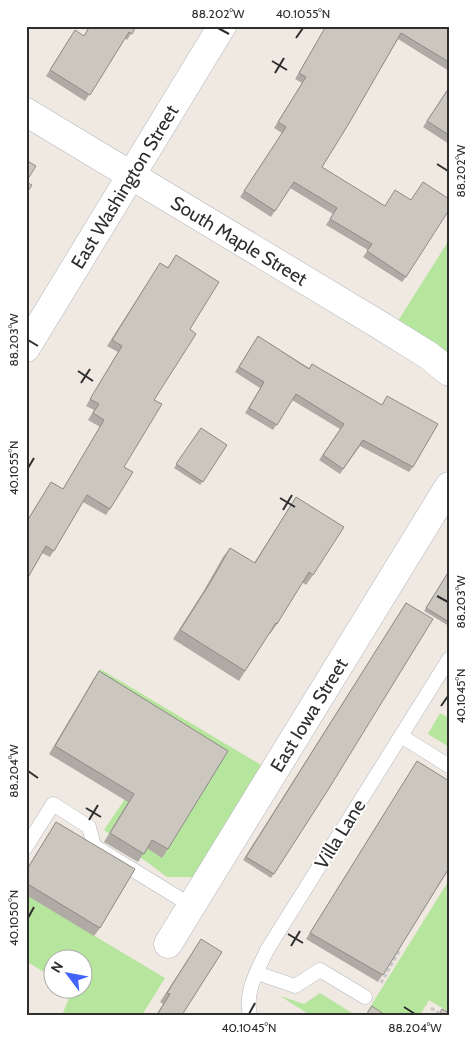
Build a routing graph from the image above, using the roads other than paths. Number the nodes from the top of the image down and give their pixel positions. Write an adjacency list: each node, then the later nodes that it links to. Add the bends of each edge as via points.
1 (222, 26): 3 (street, East Washington Street)
2 (26, 112): 3 (street, South Maple Street)
3 (131, 176): 4 (street, East Washington Street); 5 (street, South Maple Street, via 378,324)
4 (26, 348)
5 (449, 372)
6 (449, 486): 11 (street, East Iowa Street)
7 (449, 659): 8 (lane, Villa Lane)
8 (401, 736): 9 (lane); 13 (lane, Villa Lane, via 267,950)
9 (449, 766)
10 (26, 847): 11 (lane, via 53,804 89,827 94,846)
11 (192, 906): 12 (street, East Iowa Street)
12 (168, 944)
13 (257, 973): 14 (lane, via 295,986 320,970); 15 (lane, Villa Lane, via 251,984)
14 (365, 996)
15 (250, 1015)

